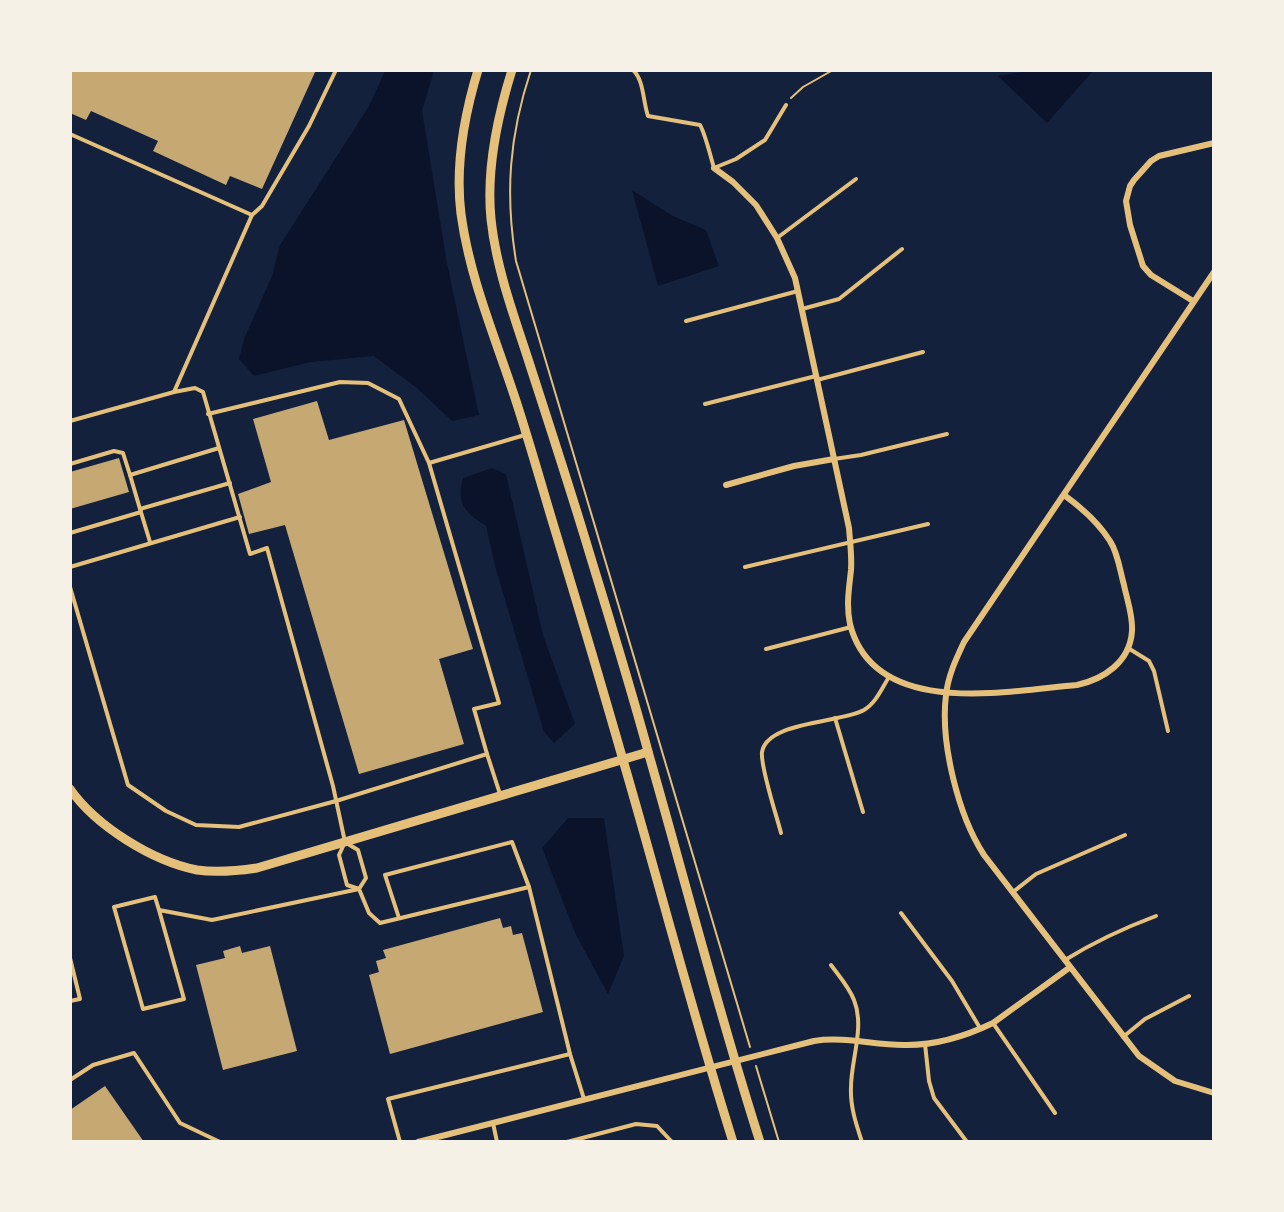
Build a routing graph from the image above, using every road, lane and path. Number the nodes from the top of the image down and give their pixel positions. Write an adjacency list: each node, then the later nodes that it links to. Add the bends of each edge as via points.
1 (336, 70): 12 (lane, via 309,126 262,206)
2 (478, 70): 27 (street, via 461,151 465,240 480,299)
3 (512, 70): 52 (street, via 493,147 490,188 495,245)
4 (531, 70): 80 (path, via 512,154 510,224 516,261)
5 (633, 70): 10 (lane, via 648,116 700,125)
6 (833, 70): 7 (path, via 803,87)
7 (786, 105): 10 (lane, via 765,140)
8 (70, 134): 12 (lane)
9 (1214, 143): 17 (street, via 1151,161 1130,186 1126,201 1143,266)
10 (714, 168): 13 (street, via 748,196)
11 (856, 179): 13 (lane)
12 (252, 215): 22 (lane)
13 (777, 238): 16 (street)
14 (902, 249): 18 (lane, via 839,299)
15 (1214, 272): 17 (street)
16 (798, 291): 18 (street); 19 (lane)
17 (1193, 301): 35 (street)
18 (802, 309): 21 (street)
19 (686, 321)
20 (923, 352): 21 (lane)
21 (817, 378): 23 (lane); 29 (street)
22 (174, 392): 24 (lane, via 195,388 203,392); 25 (lane)
23 (705, 404)
24 (208, 414): 28 (lane); 31 (lane, via 340,382 368,383 399,399)
25 (70, 421)
26 (947, 434): 29 (lane)
27 (526, 435): 31 (lane); 54 (street)
28 (219, 448): 32 (lane); 33 (lane)
29 (834, 459): 34 (street); 40 (street)
30 (70, 464): 32 (lane, via 114,451 123,453)
31 (429, 464): 53 (lane, via 499,703 474,709)
32 (130, 475): 36 (lane)
33 (230, 483): 36 (lane); 37 (lane)
34 (726, 485)
35 (1064, 495): 46 (street, via 1093,518 1115,551 1131,615); 49 (street, via 964,642)
36 (141, 511): 39 (lane); 41 (lane)
37 (240, 517): 41 (lane); 57 (lane, via 250,554 267,548)
38 (928, 524): 40 (lane)
39 (70, 533)
40 (850, 541): 43 (lane); 45 (street, via 847,599)
41 (150, 542): 42 (lane)
42 (70, 567)
43 (745, 567)
44 (70, 587): 57 (lane, via 129,785 166,811 196,825 239,827)
45 (851, 627): 47 (lane); 48 (street, via 869,660)
46 (1127, 648): 49 (street, via 1116,666 1094,681); 51 (lane, via 1149,661 1154,671)
47 (766, 649)
48 (889, 677): 49 (street); 50 (lane, via 870,705 852,715)
49 (946, 693): 64 (street, via 946,737 965,820 974,840)
50 (835, 718): 58 (lane); 59 (lane, via 779,732 763,748 762,758)
51 (1168, 731)
52 (648, 752): 54 (street); 82 (street)
53 (487, 754): 56 (lane); 57 (lane)
54 (623, 759): 56 (street); 84 (street)
55 (70, 789): 61 (street, via 103,824 181,866 216,872 257,868)
56 (501, 796): 61 (street)
57 (336, 801): 61 (lane)
58 (863, 812)
59 (781, 833)
60 (1125, 835): 64 (lane, via 1036,874)
61 (345, 842): 63 (lane, via 339,855 347,885); 63 (lane, via 358,850 366,879)
62 (529, 887): 68 (lane); 68 (lane, via 512,842 386,875); 81 (lane)
63 (359, 890): 65 (lane, via 212,920); 68 (lane, via 369,913 380,923)
64 (1012, 892): 70 (street)
65 (159, 910): 65 (lane, via 155,897 114,907 143,1009 184,999)
66 (901, 914): 76 (lane, via 952,981)
67 (1156, 916): 70 (lane, via 1121,929)
68 (399, 918)
69 (70, 958): 74 (lane, via 80,999)
70 (1064, 960): 72 (street)
71 (831, 965): 78 (lane, via 858,1012)
72 (1070, 968): 75 (street); 77 (street)
73 (1189, 996): 77 (lane, via 1145,1019)
74 (70, 1001)
75 (993, 1023): 76 (street); 88 (lane)
76 (980, 1029): 79 (street)
77 (1122, 1037): 86 (street, via 1158,1071)
78 (856, 1040): 79 (street); 82 (street, via 814,1041); 99 (lane, via 851,1103)
79 (925, 1044): 100 (lane, via 934,1098)
80 (750, 1047)
81 (570, 1054): 87 (lane); 91 (lane, via 388,1099)
82 (734, 1061): 84 (street); 97 (street)
83 (756, 1066): 98 (path)
84 (709, 1067): 87 (street); 96 (street)
85 (70, 1080): 90 (lane, via 93,1065 134,1053 180,1123)
86 (1214, 1093)
87 (584, 1099): 89 (street)
88 (1055, 1113)
89 (492, 1122): 92 (street); 93 (lane)
90 (220, 1142)
91 (400, 1142)
92 (418, 1142)
93 (497, 1142)
94 (567, 1142): 95 (lane, via 636,1124 657,1126)
95 (672, 1142)
96 (733, 1142)
97 (760, 1142)
98 (779, 1142)
99 (862, 1142)
100 (967, 1142)

